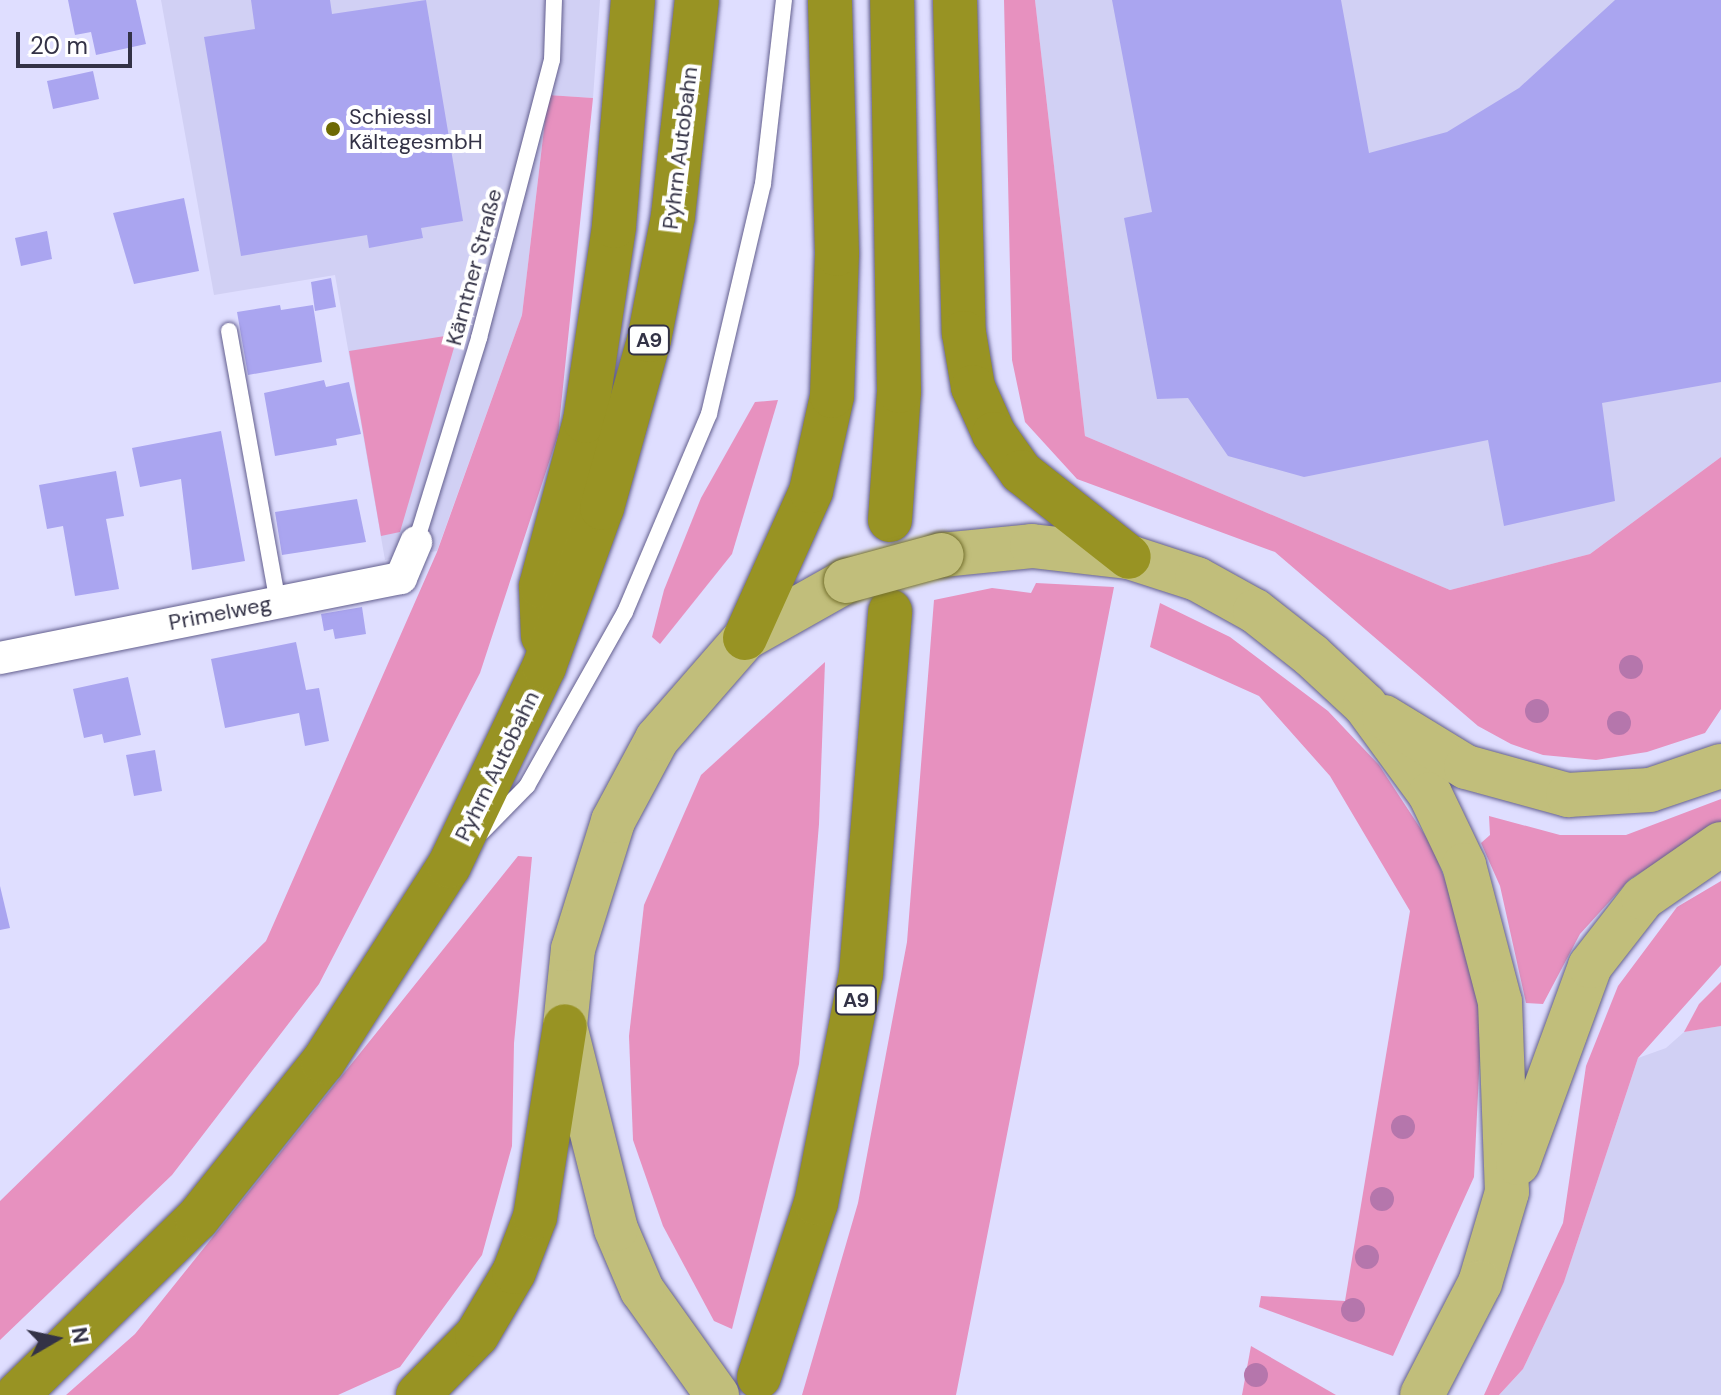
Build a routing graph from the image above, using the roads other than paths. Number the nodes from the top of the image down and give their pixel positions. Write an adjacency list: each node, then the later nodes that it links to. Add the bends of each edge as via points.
1 (554, 0): 10 (lane, Kärntner Straße, via 552,60 479,338)
2 (633, 0): 16 (highway, via 614,226 585,421 541,586)
3 (697, 0): 16 (highway, Pyhrn Autobahn / A9, via 673,216 649,340 602,508)
4 (784, 0): 20 (lane, via 763,184 709,414 625,612 527,786)
5 (830, 0): 14 (highway, via 837,254 832,396 811,491)
6 (892, 0): 9 (highway, via 899,391)
7 (955, 0): 11 (highway, via 964,333 973,387 994,434 1021,472)
8 (229, 331): 12 (lane)
9 (890, 520)
10 (416, 542): 12 (street, Primelweg, via 401,578)
11 (1129, 557): 14 (main road, bridge, via 1032,546 942,555 846,581); 17 (main road, via 1197,579 1255,611)
12 (278, 602): 15 (street, Primelweg)
13 (890, 611): 23 (highway, A9, via 861,974 816,1203)
14 (745, 638): 21 (main road, via 657,739 613,821 573,949)
15 (0, 658)
16 (544, 667): 20 (highway, Pyhrn Autobahn / A9)
17 (1365, 705): 18 (main road, via 1466,767 1537,791 1650,790); 22 (main road, via 1430,794 1486,931 1507,1071)
18 (1721, 766)
19 (1721, 844): 22 (main road, via 1643,898 1590,966)
20 (449, 866): 26 (highway, Pyhrn Autobahn / A9, via 323,1062 197,1219)
21 (565, 1026): 24 (main road, via 616,1229 642,1290); 27 (highway, via 535,1217 514,1272 477,1335)
22 (1507, 1192): 25 (main road, via 1480,1283)
23 (759, 1377)
24 (707, 1384)
25 (1425, 1391)
26 (17, 1395)
27 (418, 1395)

